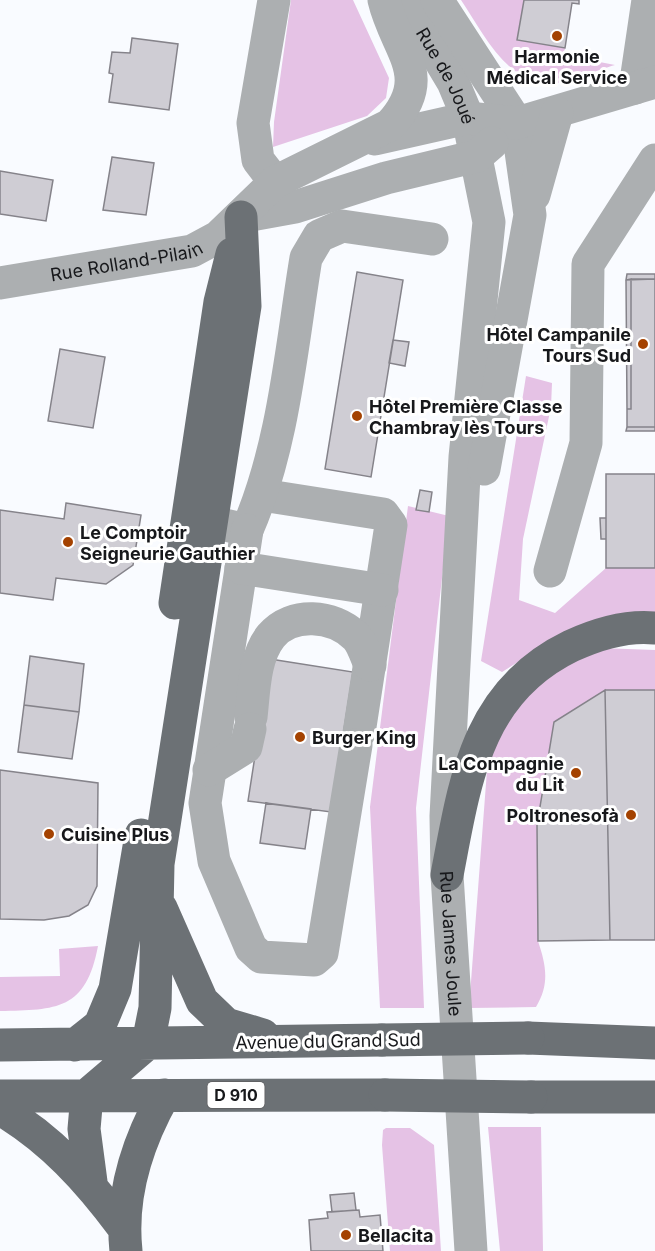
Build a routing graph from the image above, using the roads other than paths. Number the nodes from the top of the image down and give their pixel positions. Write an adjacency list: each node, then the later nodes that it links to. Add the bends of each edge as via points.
1 (274, 0): 13 (street, via 253,123 258,160)
2 (384, 0): 10 (street, via 390,24 408,56 409,96 390,125)
3 (404, 0): 8 (street, Rue de Joué, via 453,82)
4 (436, 0): 9 (street, Rue de Joué)
5 (648, 0): 6 (street)
6 (645, 85): 7 (street)
7 (557, 113): 9 (street); 14 (street)
8 (468, 118): 9 (street); 10 (street); 11 (street, Rue de Joué)
9 (517, 123): 11 (street); 14 (street, Rue James Joule)
10 (352, 145): 13 (street)
11 (477, 156): 15 (street, via 386,178 295,207); 25 (street, Rue James Joule, via 489,222 465,457)
12 (655, 160): 22 (street, via 588,264 586,443)
13 (275, 182): 15 (street, Rue Rolland-Pilain)
14 (530, 215): 25 (street, Rue James Joule)
15 (241, 217): 17 (street, Rue Rolland-Pilain, via 218,237 192,251); 19 (main road, via 220,302)
16 (432, 239): 18 (street, via 342,226 319,236 306,258 278,427)
17 (0, 283)
18 (262, 495): 20 (street); 23 (street, via 383,514 392,532)
19 (199, 520): 20 (street); 28 (main road)
20 (247, 530): 21 (street)
21 (241, 568): 23 (street); 27 (street)
22 (550, 570)
23 (382, 590): 26 (street)
24 (653, 628): 29 (main road, via 612,630 547,658 506,696 476,748)
25 (457, 637): 29 (street, Rue James Joule, via 447,764)
26 (370, 665): 27 (street, via 356,636 325,618 292,621 271,636 257,667 246,747); 27 (street, via 323,948 318,959 261,957 250,948 214,861 208,837)
27 (207, 779): 28 (street)
28 (160, 781): 30 (main road); 36 (main road, via 115,989 100,1025)
29 (447, 875): 44 (street, Rue James Joule)
30 (156, 898): 31 (main road, via 201,1001 226,1024); 32 (main road, via 155,1008)
31 (285, 1041): 33 (main road, Avenue du Grand Sud); 34 (main road, Avenue du Grand Sud, bridge, via 528,1038)
32 (148, 1043): 33 (main road, Avenue du Grand Sud); 36 (main road, Avenue du Grand Sud); 37 (main road)
33 (184, 1043): 37 (main road, via 127,1066)
34 (655, 1043)
35 (0, 1045): 36 (main road, Avenue du Grand Sud)
36 (75, 1045)
37 (87, 1095): 38 (main road, D 910); 39 (main road, D 910); 42 (main road, via 84,1129)
38 (164, 1095): 40 (main road, D 910, bridge); 43 (main road, via 139,1143)
39 (0, 1096)
40 (655, 1097)
41 (0, 1109): 42 (main road, via 27,1125)
42 (91, 1182): 43 (main road)
43 (125, 1239)
44 (471, 1251)

